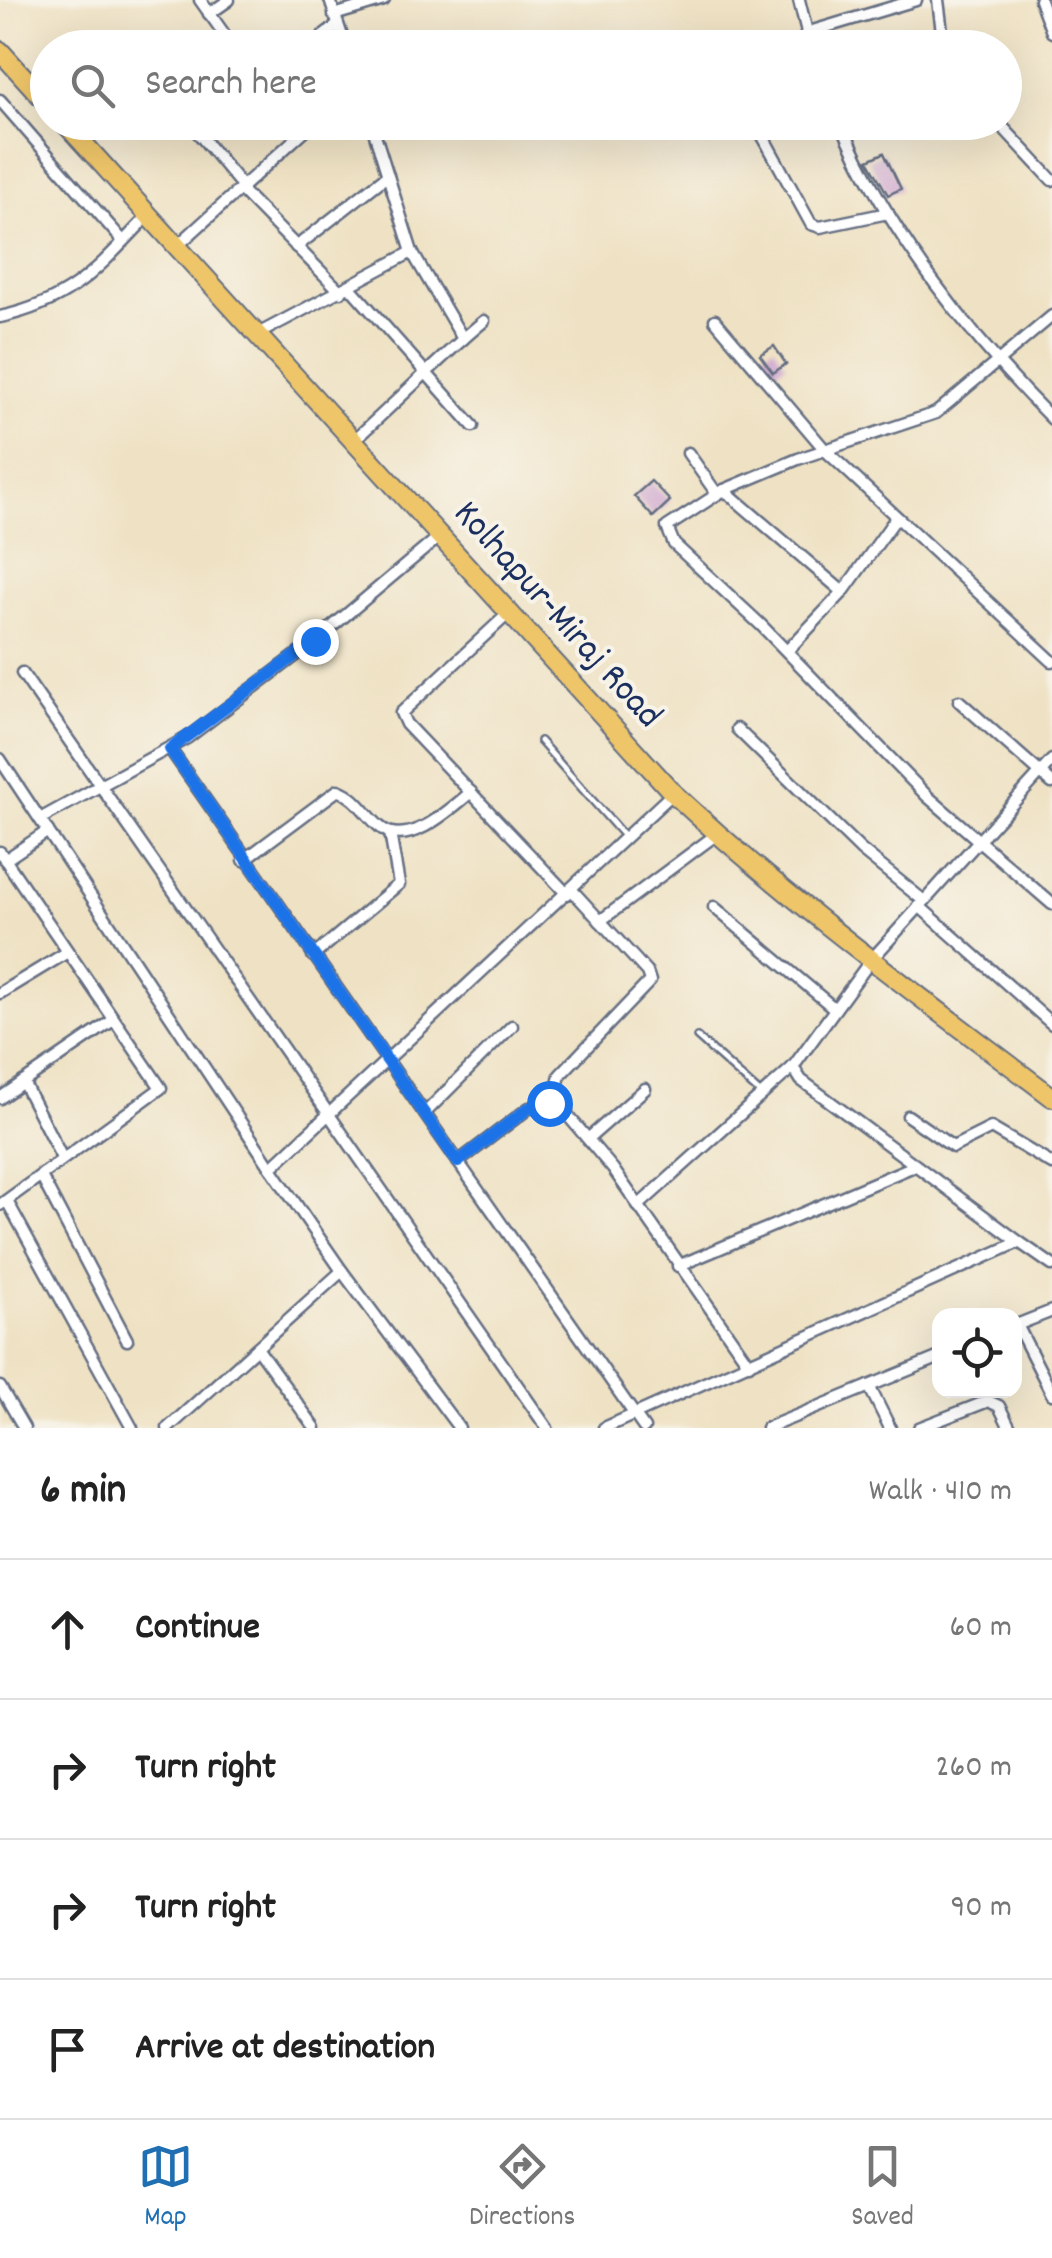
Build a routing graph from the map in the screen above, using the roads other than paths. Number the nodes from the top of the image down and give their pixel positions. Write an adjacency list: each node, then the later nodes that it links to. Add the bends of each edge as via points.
1 (200, 0): 10 (street)
2 (228, 0): 10 (street)
3 (330, 0): 11 (street)
4 (384, 0): 11 (street)
5 (799, 0): 16 (street)
6 (916, 0): 9 (street)
7 (938, 0): 18 (street)
8 (1040, 0): 12 (street)
9 (876, 6): 17 (street)
10 (209, 14): 13 (street)
11 (336, 20): 14 (street); 15 (street)
12 (1051, 25)
13 (221, 30)
14 (326, 30)
15 (340, 30)
16 (805, 30)
17 (814, 30)
18 (942, 30)
19 (0, 51): 20 (highway)
20 (30, 84)
21 (0, 100): 22 (street)
22 (30, 134)
23 (35, 140): 36 (street)
24 (80, 140): 35 (highway, Kolhapur-Miraj Road)
25 (203, 140): 33 (street)
26 (288, 140): 33 (street)
27 (377, 140): 31 (street)
28 (765, 140): 34 (street, via 811,224)
29 (850, 140): 34 (street)
30 (1015, 140): 32 (street)
31 (388, 175): 38 (street); 39 (street)
32 (1052, 180)
33 (242, 188): 37 (street); 38 (street)
34 (888, 213): 47 (street)
35 (148, 216): 36 (street); 37 (highway, Kolhapur-Miraj Road)
36 (123, 241): 42 (street, via 64,296)
37 (176, 247): 45 (highway, Kolhapur-Miraj Road)
38 (296, 247): 40 (street)
39 (412, 252): 40 (street); 46 (street)
40 (345, 290): 45 (street); 48 (street)
41 (1052, 316): 47 (street)
42 (0, 317)
43 (715, 320): 52 (street)
44 (484, 322): 46 (street)
45 (256, 335): 51 (highway, Kolhapur-Miraj Road)
46 (463, 339): 48 (street)
47 (996, 362): 49 (street); 52 (street, via 936,413)
48 (424, 372): 50 (street); 51 (street)
49 (1052, 419)
50 (472, 426)
51 (353, 441): 56 (highway, Kolhapur-Miraj Road)
52 (826, 451): 54 (street); 55 (street)
53 (688, 453): 54 (street)
54 (721, 492): 57 (street); 59 (street, via 670,523 670,538)
55 (896, 518): 57 (street); 60 (street)
56 (440, 536): 58 (highway, Kolhapur-Miraj Road); 65 (street, via 315,641)
57 (843, 592): 59 (street)
58 (509, 614): 71 (street, via 401,713); 72 (highway, Kolhapur-Miraj Road)
59 (786, 651): 78 (street)
60 (1052, 661)
61 (22, 673): 70 (street)
62 (959, 702): 68 (street)
63 (737, 729): 82 (street)
64 (540, 741): 77 (lane)
65 (170, 749): 70 (street); 80 (street)
66 (0, 759): 73 (street)
67 (1052, 760): 68 (street)
68 (1041, 772): 69 (street); 78 (street)
69 (1052, 782)
70 (100, 786): 73 (street); 103 (street)
71 (470, 792): 75 (street, via 432,824); 81 (street)
72 (673, 793): 76 (highway, Kolhapur-Miraj Road); 77 (street)
73 (40, 819): 74 (street)
74 (48, 831): 79 (street); 111 (street)
75 (390, 833): 80 (street, via 338,790); 87 (street, via 399,884)
76 (717, 834): 85 (street); 88 (highway, Kolhapur-Miraj Road)
77 (626, 838): 81 (street)
78 (979, 840): 82 (street); 83 (street)
79 (3, 856): 86 (street)
80 (244, 860): 87 (street)
81 (569, 892): 85 (street); 95 (street)
82 (922, 904): 88 (street); 92 (street)
83 (1052, 904)
84 (714, 907): 90 (street)
85 (600, 920): 102 (street, via 650,982 560,1076)
86 (66, 953): 89 (street); 91 (street)
87 (313, 956): 95 (street)
88 (870, 960): 90 (street); 100 (highway, Kolhapur-Miraj Road)
89 (0, 993)
90 (835, 1009): 96 (street)
91 (112, 1021): 97 (street); 107 (street, via 161,1088)
92 (1052, 1024)
93 (512, 1026): 104 (street)
94 (697, 1036): 99 (lane)
95 (390, 1061): 103 (street); 104 (street)
96 (793, 1067): 99 (street); 110 (street)
97 (23, 1082): 101 (street); 107 (street)
98 (645, 1089): 106 (street)
99 (761, 1094): 114 (street)
100 (1052, 1097)
101 (0, 1098)
102 (553, 1104): 106 (street, via 567,1110); 108 (street, via 529,1108)
103 (331, 1114): 111 (street); 136 (street)
104 (426, 1114): 108 (street)
105 (908, 1116): 109 (street, via 954,1147 996,1129)
106 (588, 1138): 114 (street)
107 (62, 1158): 112 (street)
108 (458, 1162): 130 (street)
109 (1052, 1164)
110 (914, 1166): 115 (street); 117 (street)
111 (271, 1168): 118 (street)
112 (41, 1176): 113 (street); 122 (street)
113 (3, 1203): 133 (street)
114 (638, 1206): 117 (street)
115 (1019, 1242): 116 (street); 125 (street)
116 (1052, 1265)
117 (678, 1266): 125 (street)
118 (342, 1271): 123 (street); 135 (street)
119 (1052, 1311): 120 (street)
120 (1022, 1324)
121 (1022, 1335): 126 (street)
122 (127, 1340)
123 (257, 1348): 131 (street); 134 (street)
124 (932, 1360): 127 (street)
125 (749, 1364): 130 (street)
126 (1048, 1374): 129 (street)
127 (869, 1386): 139 (street); 140 (street)
128 (0, 1387): 132 (street)
129 (1052, 1394)
130 (636, 1412): 137 (street); 138 (street)
131 (171, 1427)
132 (24, 1428)
133 (132, 1428)
134 (314, 1428)
135 (458, 1428)
136 (547, 1428)
137 (604, 1428)
138 (644, 1428)
139 (769, 1428)
140 (890, 1428)
141 (919, 1428): 142 (street, via 988,1401 999,1406)
142 (1010, 1428)

